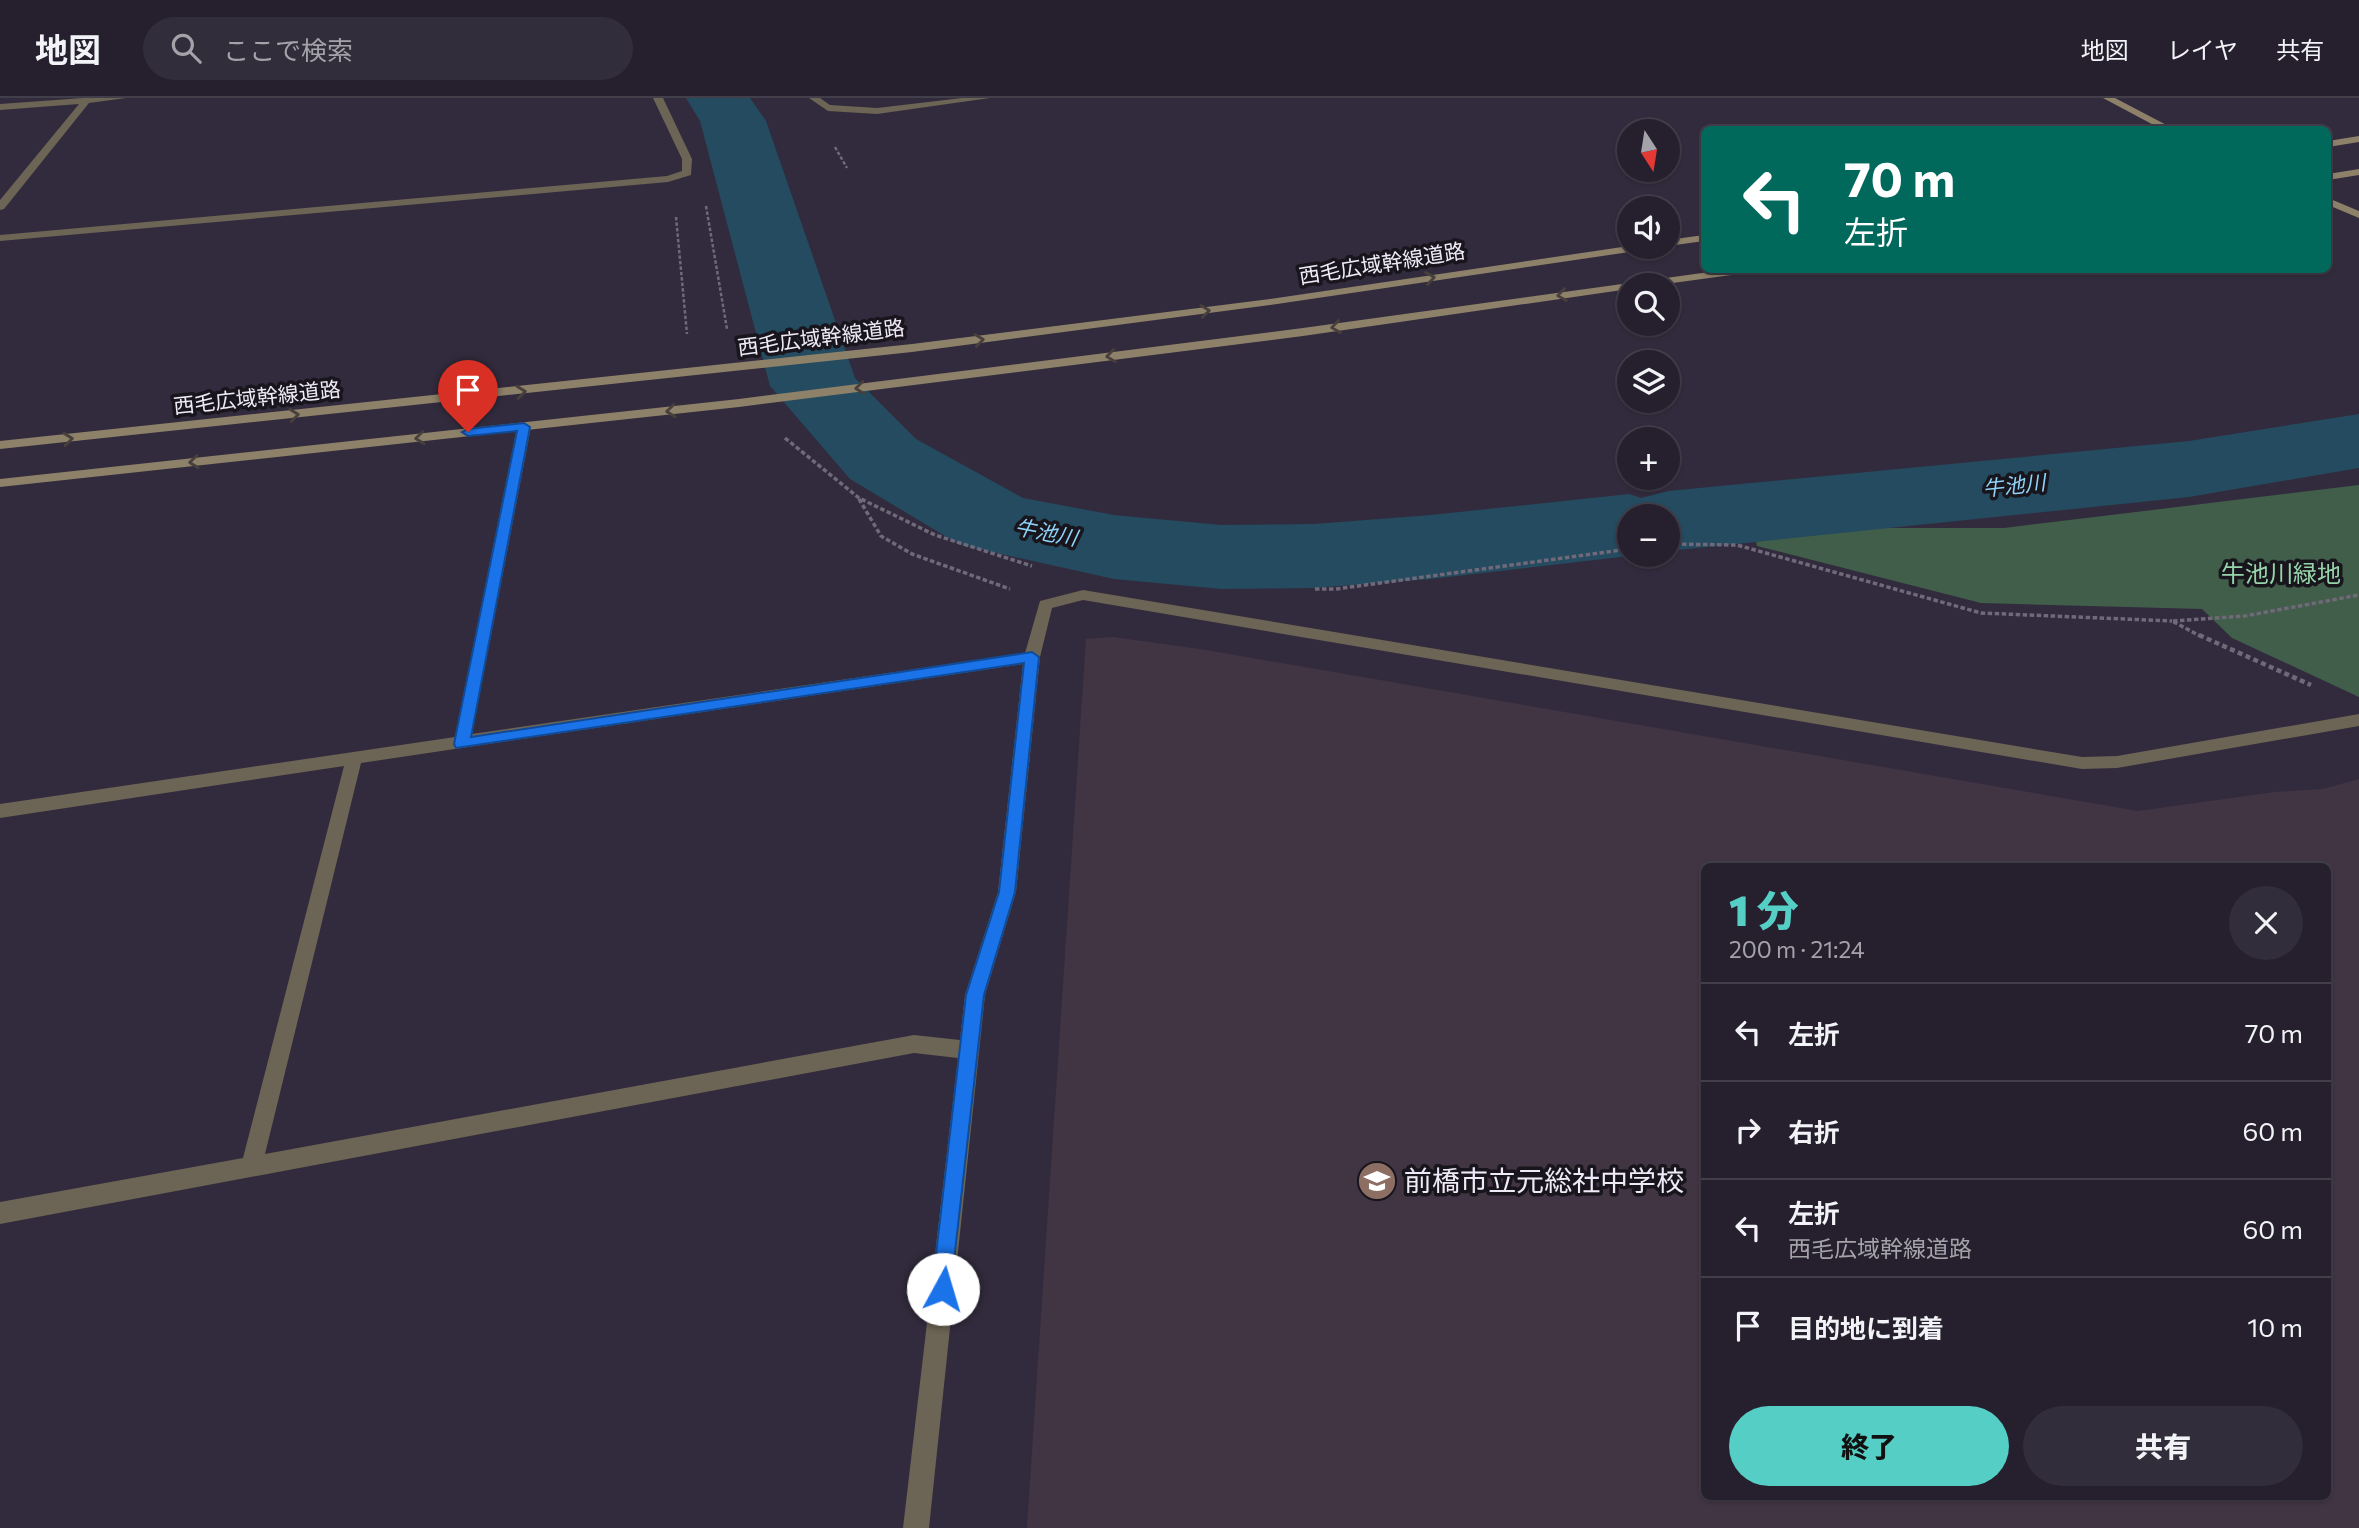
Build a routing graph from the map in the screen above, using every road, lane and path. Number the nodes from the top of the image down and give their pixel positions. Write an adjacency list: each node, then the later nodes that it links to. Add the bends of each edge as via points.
1 (121, 98): 6 (street)
2 (658, 98): 13 (street, via 687,159 687,173)
3 (814, 98): 4 (street, via 828,108 877,111)
4 (985, 98)
5 (2108, 98): 8 (main road)
6 (86, 100): 7 (street); 15 (street)
7 (0, 107)
8 (2163, 126)
9 (2359, 139): 10 (main road)
10 (2331, 144)
11 (2359, 172): 12 (main road)
12 (2331, 177)
13 (668, 179): 17 (street); 24 (path, via 674,197)
14 (2331, 202): 16 (main road)
15 (0, 207)
16 (2359, 215)
17 (0, 237)
18 (1701, 238): 19 (main road)
19 (1680, 241)
20 (1617, 251): 26 (main road, 西毛広域幹線道路, one-way to 20, via 912,348 1277,302)
21 (1725, 273): 22 (main road)
22 (1680, 279)
23 (1617, 288): 25 (main road, one-way to 25, via 928,380)
24 (688, 338)
25 (524, 427): 27 (main road, one-way to 27); 38 (street)
26 (0, 446)
27 (0, 483)
28 (1680, 544): 34 (path, via 1737,545 1980,613)
29 (1617, 551): 31 (path)
30 (1040, 569): 33 (path, via 935,535 859,498 881,536 912,554 1010,587)
31 (1310, 589)
32 (2359, 595): 34 (path, via 2245,616)
33 (1008, 600)
34 (2172, 621): 36 (path)
35 (1032, 657): 37 (street, via 1045,606 1083,595 2082,763 2118,762); 38 (street); 41 (street, via 1007,892 975,995)
36 (2314, 686)
37 (2359, 720)
38 (462, 744): 39 (street)
39 (354, 759): 40 (street); 42 (street)
40 (0, 811)
41 (970, 1049): 42 (street, via 914,1044); 44 (street)
42 (251, 1167): 43 (street)
43 (0, 1213)
44 (916, 1528)

